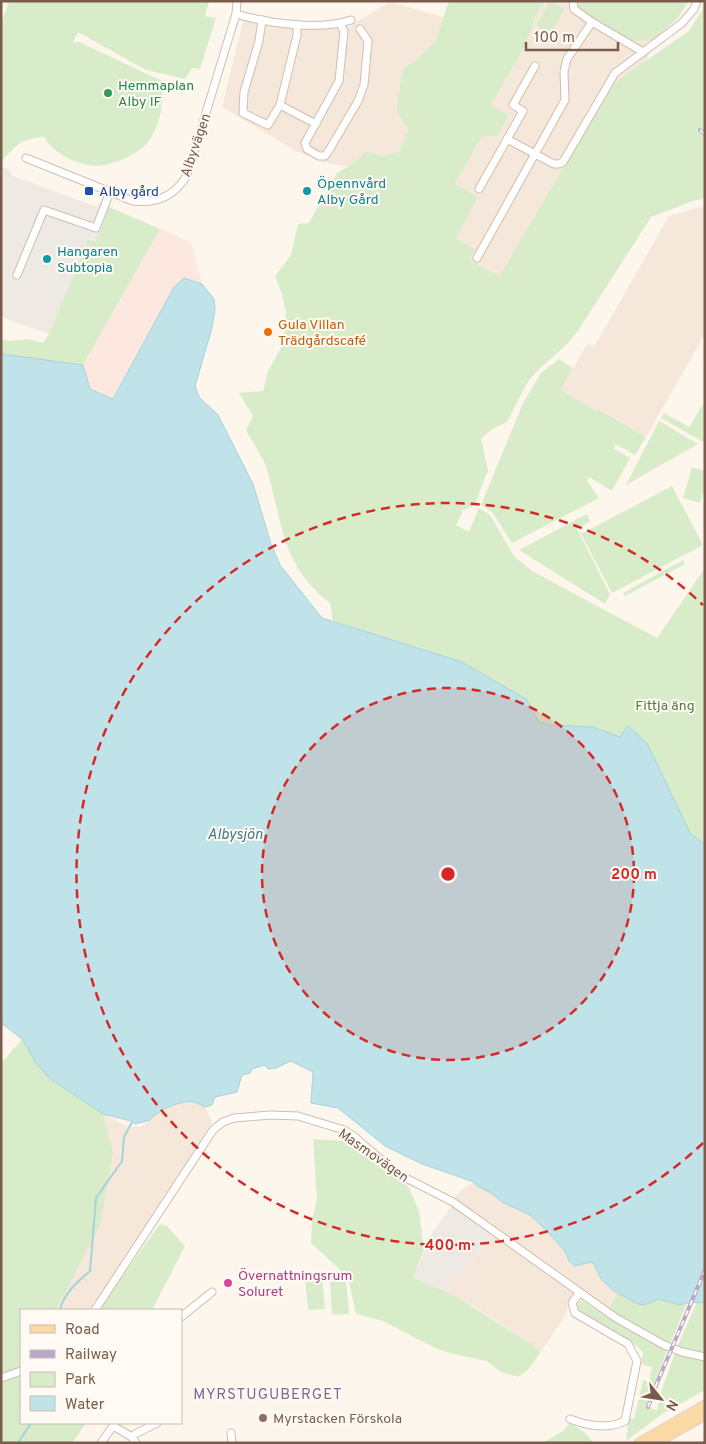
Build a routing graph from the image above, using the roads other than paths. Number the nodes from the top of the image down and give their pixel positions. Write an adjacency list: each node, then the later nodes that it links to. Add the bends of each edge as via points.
1 (237, 1): 5 (street, Albyvägen)
2 (573, 1): 8 (street, via 574,9)
3 (697, 1): 12 (street, via 682,23)
4 (701, 1): 12 (street, via 685,25)
5 (236, 14): 6 (street); 21 (street, Albyvägen, via 184,181 159,200 133,201)
6 (262, 20): 9 (street); 15 (street, via 244,92 243,113 268,125)
7 (351, 20): 10 (street)
8 (592, 22): 13 (street); 18 (street, via 566,59 565,100)
9 (297, 24): 10 (street); 15 (street)
10 (340, 24): 16 (street, via 344,31 339,81)
11 (360, 29): 16 (street, via 368,41 363,91 328,152 322,156 305,146)
12 (659, 40): 13 (street)
13 (643, 52): 18 (street, via 615,73 563,162 554,164)
14 (535, 66): 17 (street, via 514,105 523,110)
15 (280, 105): 16 (street)
16 (316, 124)
17 (507, 139): 18 (street); 20 (street)
18 (535, 153): 22 (street)
19 (26, 158): 21 (street, Albyvägen)
20 (480, 189)
21 (110, 192): 23 (street, via 96,228 44,210)
22 (477, 258)
23 (17, 275)
24 (212, 1292): 27 (street)
25 (579, 1293): 26 (street, Masmovägen, via 453,1202 398,1174 347,1132 298,1116 271,1114 234,1118 213,1130); 28 (street, Masmovägen, via 656,1341 680,1352); 33 (street, via 572,1303 575,1313 628,1344 637,1361 626,1421 606,1427)
26 (97, 1309)
27 (182, 1316)
28 (705, 1357)
29 (20, 1371): 30 (street)
30 (1, 1378)
31 (705, 1405): 40 (main road)
32 (705, 1415): 41 (main road)
33 (570, 1419)
34 (114, 1424): 37 (street); 38 (street)
35 (156, 1424): 37 (street, via 135,1434)
36 (231, 1433): 39 (street)
37 (134, 1440)
38 (101, 1443)
39 (232, 1443)
40 (639, 1443)
41 (656, 1443)

